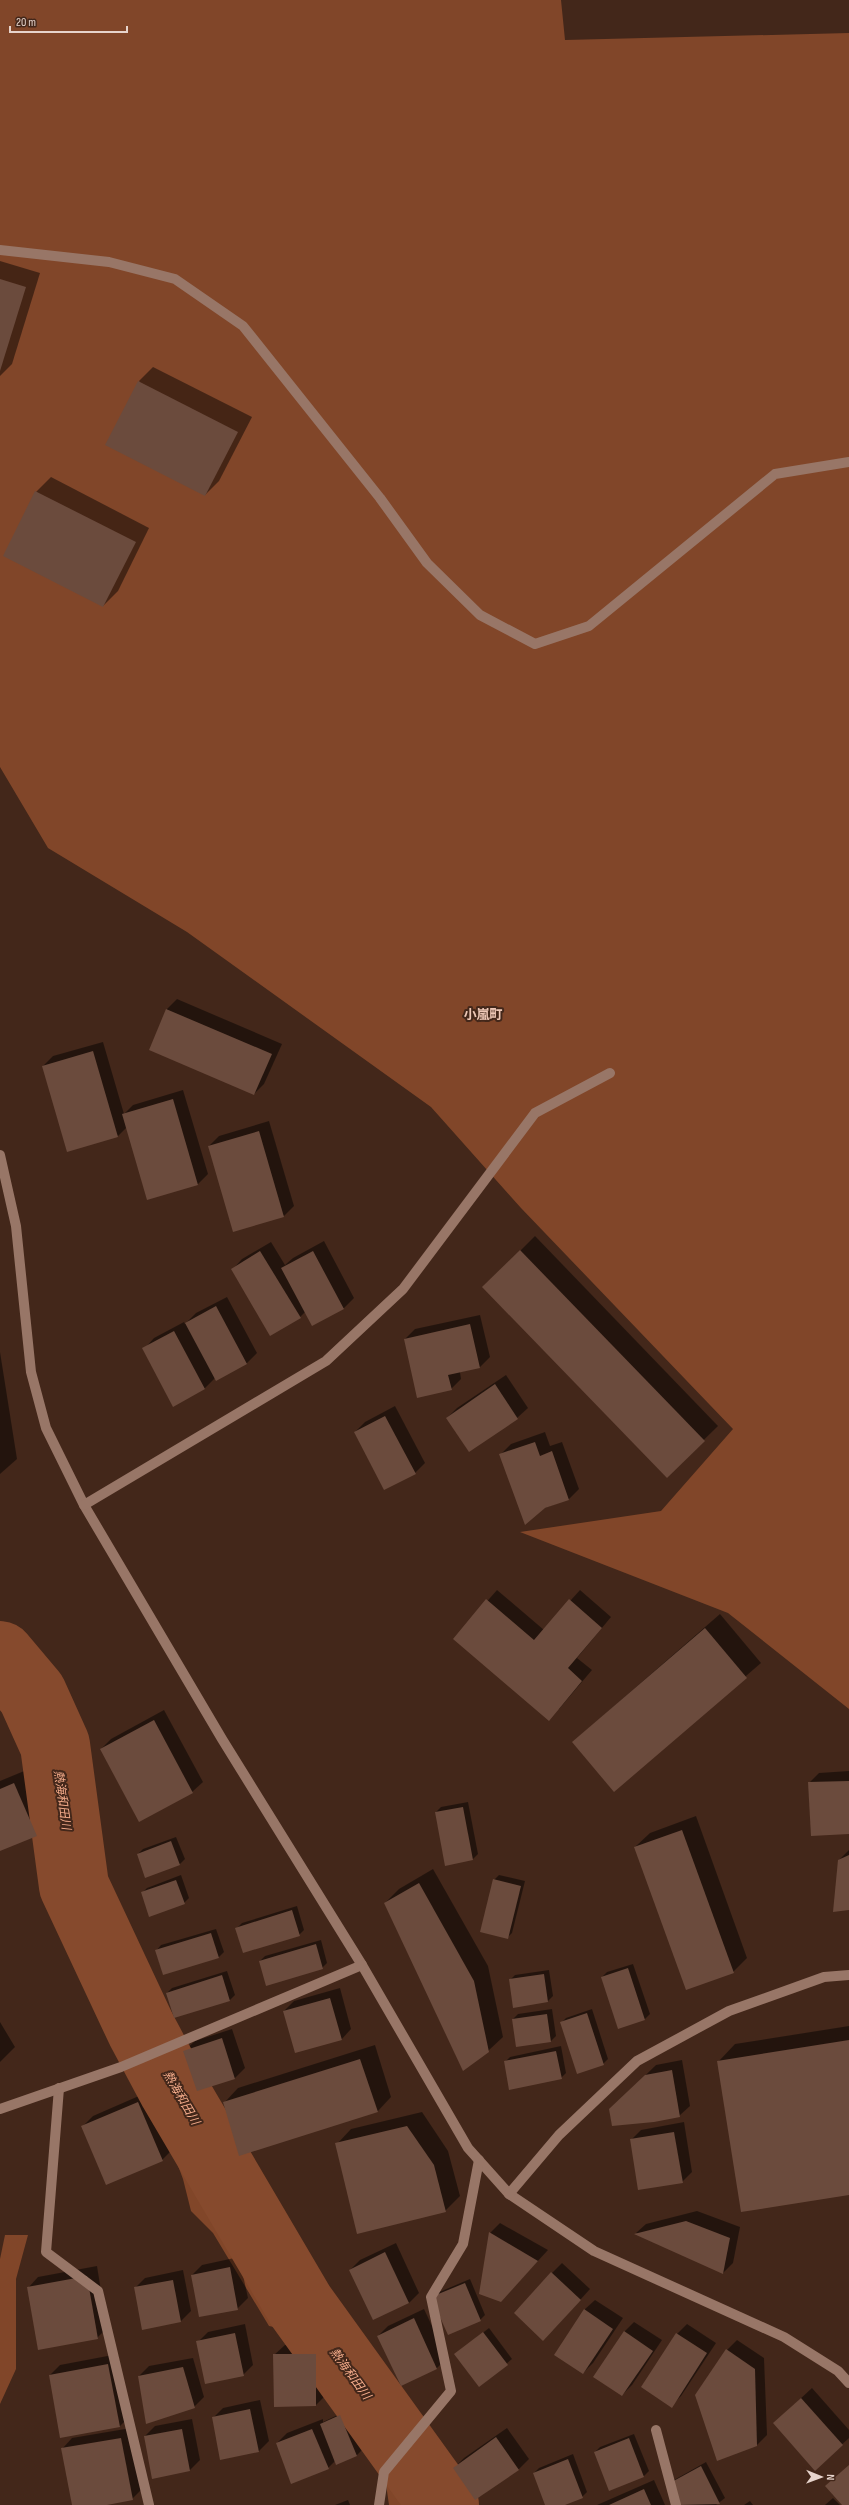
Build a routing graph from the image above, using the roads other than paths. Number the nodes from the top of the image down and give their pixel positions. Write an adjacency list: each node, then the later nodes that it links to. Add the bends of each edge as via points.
1 (0, 250): 2 (street, via 109,262 175,279 243,326 380,498 427,563 480,615 535,644 589,626 775,474)
2 (849, 462)
3 (610, 1073): 5 (street, via 535,1113 403,1290 326,1361)
4 (0, 1155): 5 (street, via 16,1226 31,1372 46,1428)
5 (84, 1505): 6 (street, via 222,1739)
6 (362, 1965): 8 (street, via 128,2064); 10 (street, via 468,2148)
7 (849, 1975): 11 (street, via 824,1977 729,2011 637,2061 559,2135)
8 (59, 2088): 9 (street); 14 (street, via 46,2252 98,2291)
9 (0, 2109)
10 (479, 2160): 11 (street); 15 (street, via 463,2244 431,2297 451,2391 384,2472)
11 (509, 2194): 12 (street, via 594,2251 784,2337 838,2371)
12 (849, 2383)
13 (656, 2430): 16 (street)
14 (149, 2505)
15 (379, 2505)
16 (676, 2505)

